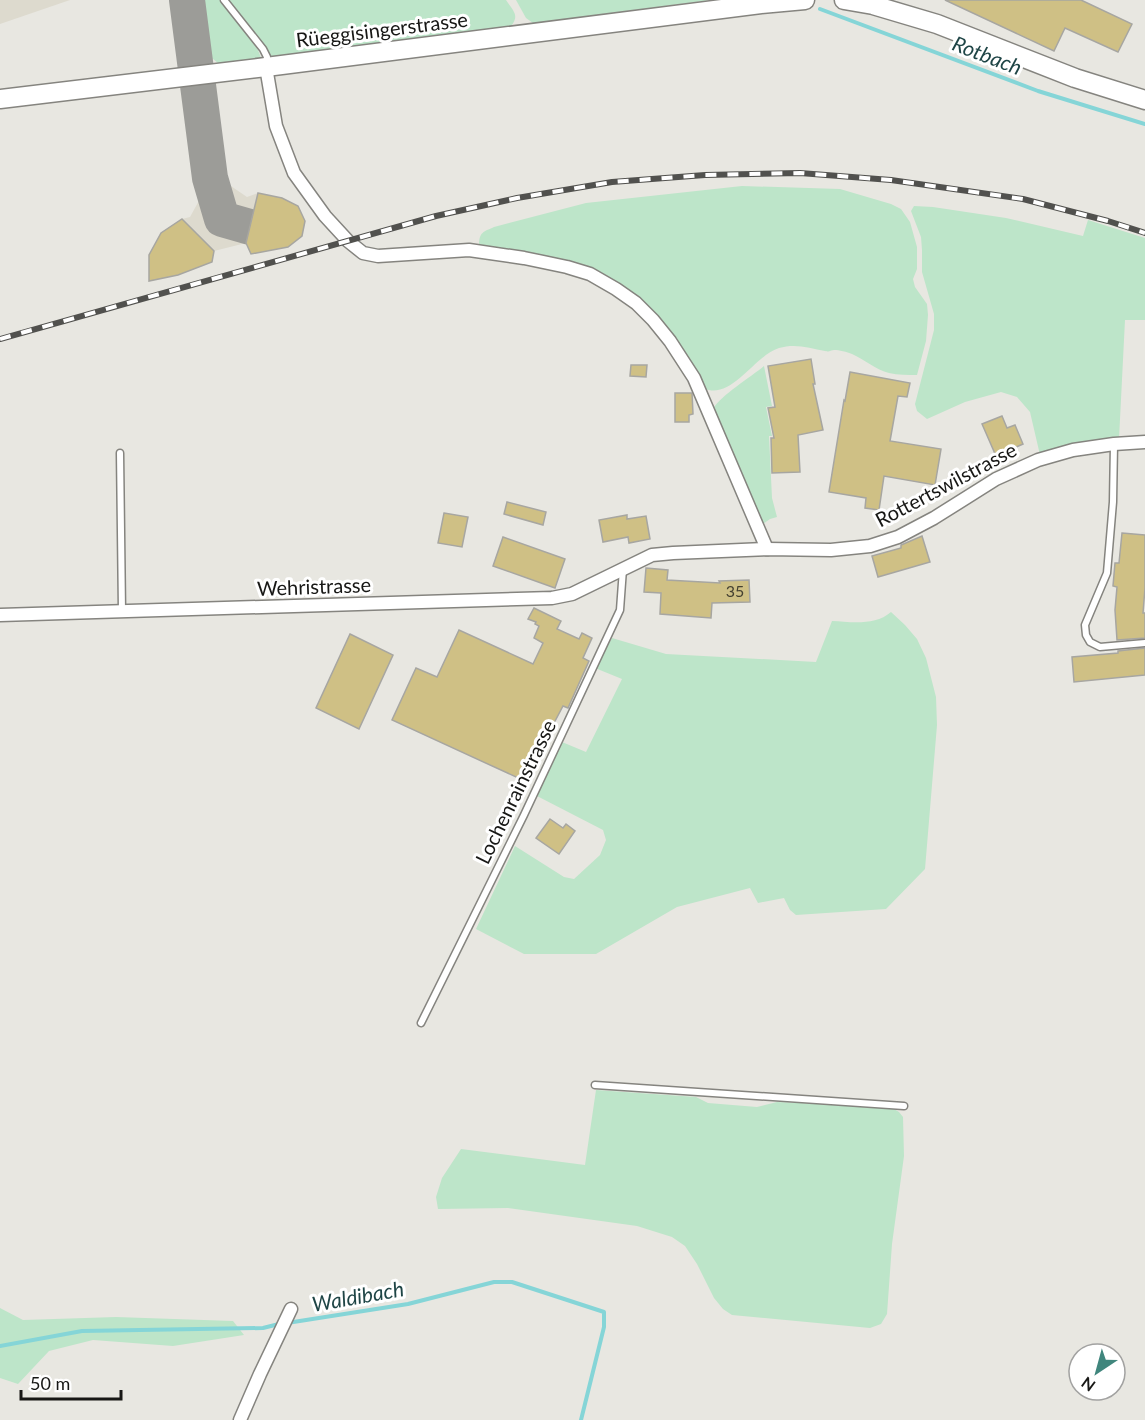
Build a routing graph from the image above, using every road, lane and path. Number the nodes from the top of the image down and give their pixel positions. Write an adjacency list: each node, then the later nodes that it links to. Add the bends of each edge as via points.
1 (224, 0): 4 (lane, via 262,49 267,57)
2 (805, 0): 4 (main road, Rüeggisingerstrasse)
3 (846, 0): 6 (main road, via 937,24 1075,78)
4 (266, 67): 5 (main road, Rüeggisingerstrasse); 10 (street, via 276,126 294,174 325,216 363,253 378,256 470,250 524,258 590,274 636,303 670,341 694,378)
5 (0, 99)
6 (1145, 100)
7 (1145, 442): 8 (street, Rottertswilstrasse)
8 (1114, 444): 10 (street, Rottertswilstrasse, via 1038,460 996,479 898,537 870,546); 14 (lane, via 1107,573 1085,625 1086,635 1100,647)
9 (120, 453): 12 (lane)
10 (767, 549): 11 (street, Rottertswilstrasse, via 652,555)
11 (623, 569): 12 (street, Wehristrasse, via 572,594 552,598); 15 (lane, Lochenrainstrasse, via 620,610)
12 (122, 612): 13 (street, Wehristrasse)
13 (0, 615)
14 (1145, 643)
15 (421, 1023)
16 (595, 1085): 17 (lane)
17 (904, 1106)
18 (291, 1309): 19 (street)
19 (240, 1420)

